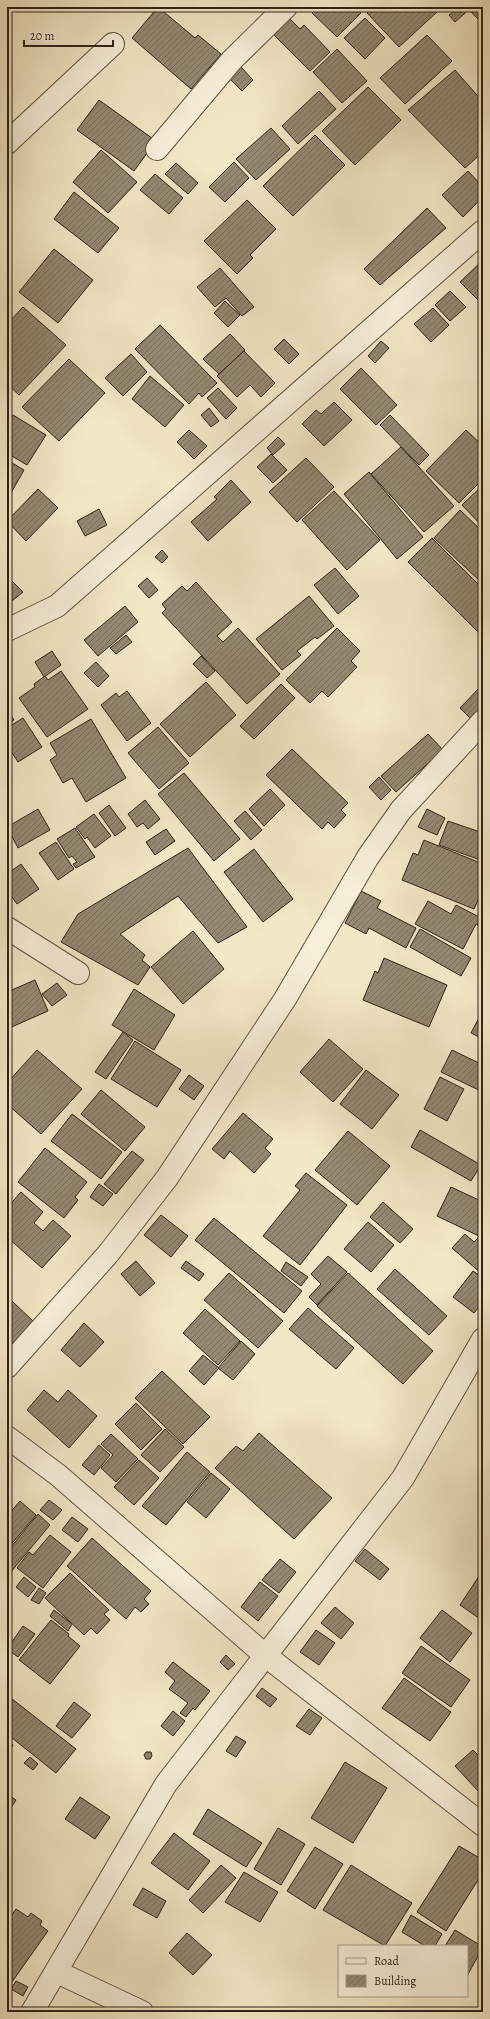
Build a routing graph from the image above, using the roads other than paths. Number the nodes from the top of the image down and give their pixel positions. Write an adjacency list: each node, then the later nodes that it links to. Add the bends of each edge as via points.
1 (286, 7): 4 (street, via 232,60)
2 (113, 44): 3 (street)
3 (7, 143)
4 (157, 149)
5 (483, 231): 6 (street, via 57,606)
6 (7, 630)
7 (483, 721): 11 (street, via 401,810 368,857 286,999 167,1178 108,1254)
8 (7, 928): 9 (street)
9 (78, 973)
10 (483, 1340): 13 (street, via 403,1478)
11 (7, 1367)
12 (7, 1437): 13 (street, via 58,1475)
13 (266, 1656): 14 (street); 15 (street, via 166,1784)
14 (483, 1825)
15 (57, 1972): 16 (street); 17 (street)
16 (32, 2012)
17 (142, 2012)

